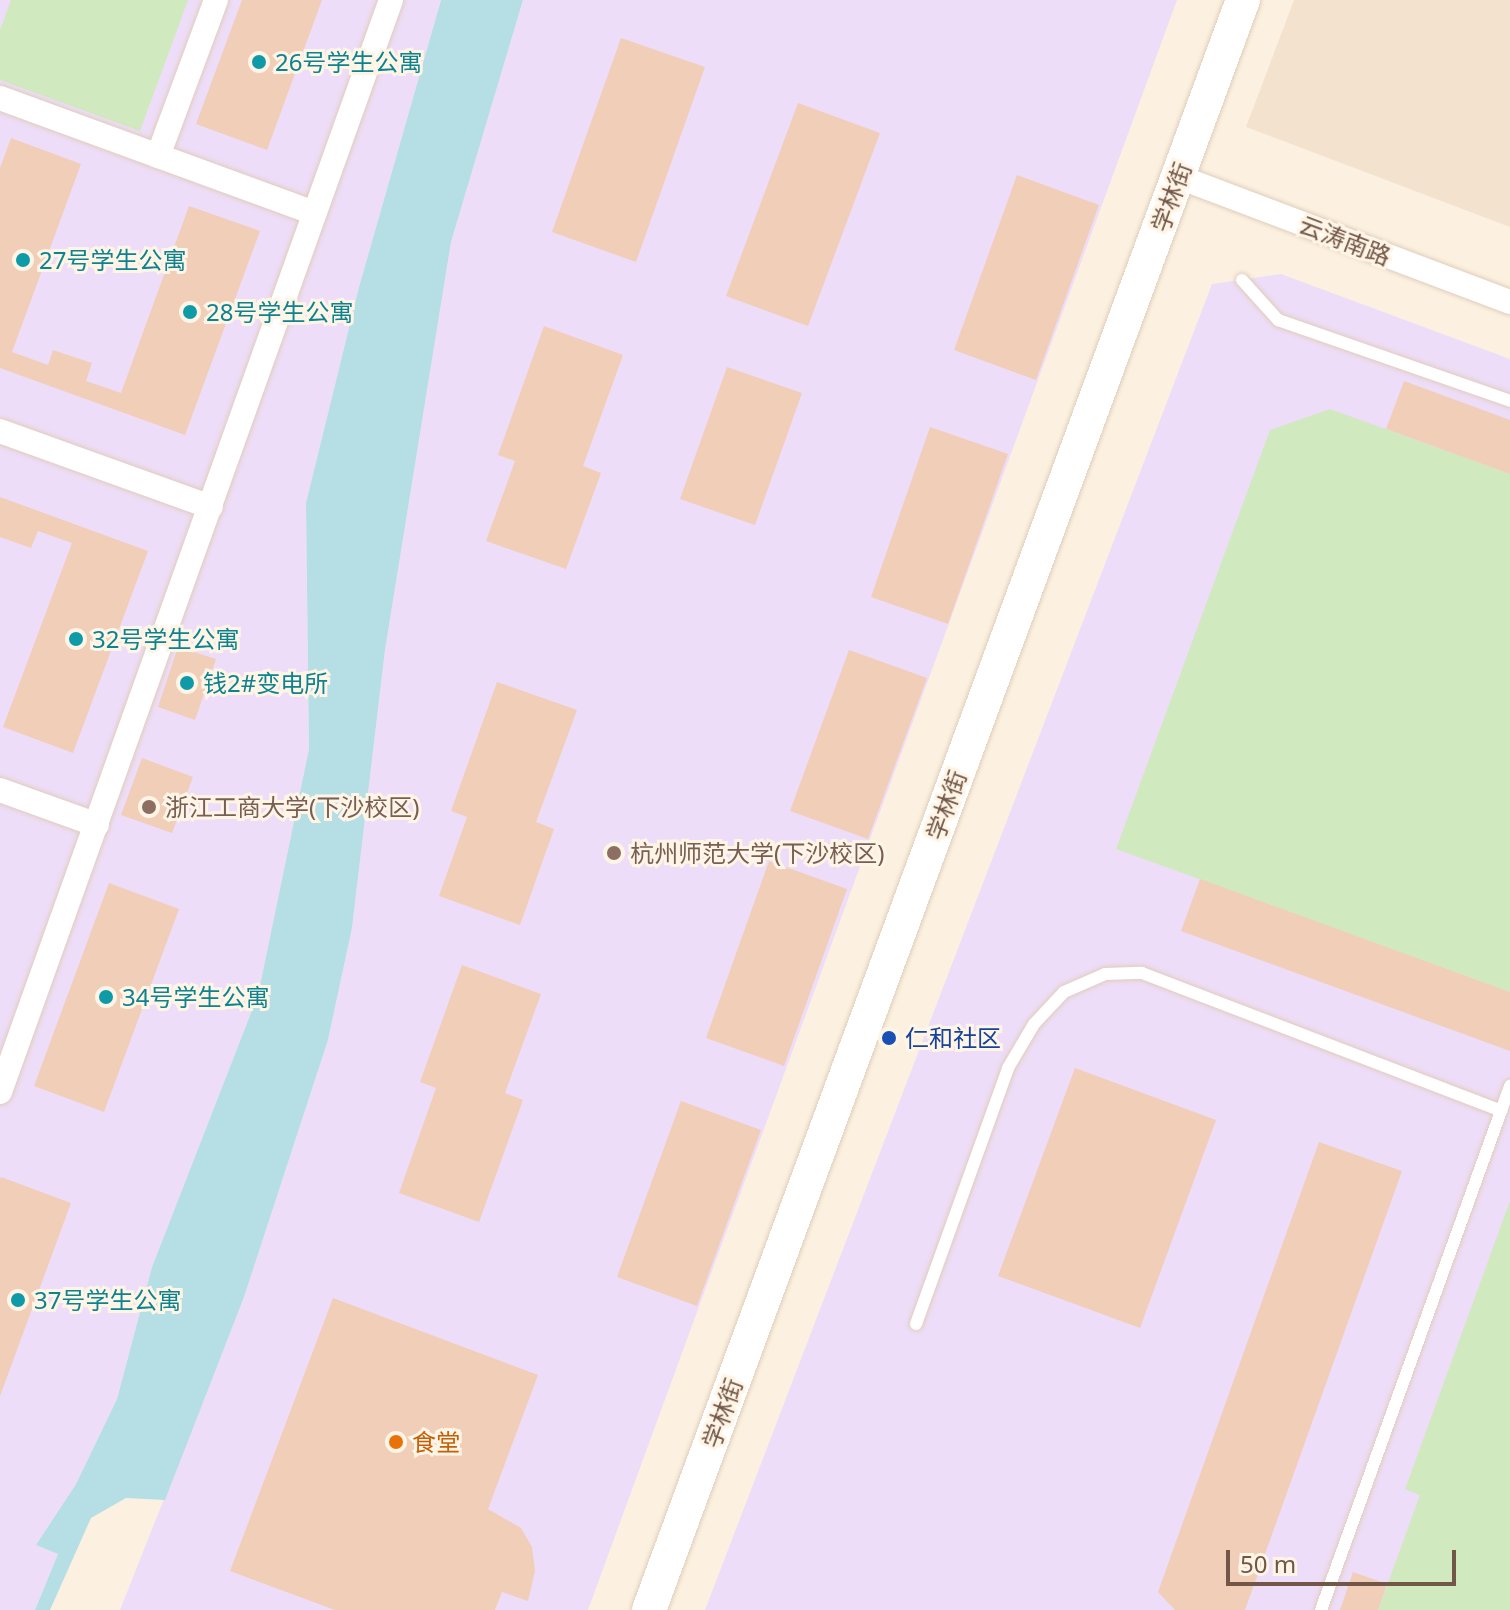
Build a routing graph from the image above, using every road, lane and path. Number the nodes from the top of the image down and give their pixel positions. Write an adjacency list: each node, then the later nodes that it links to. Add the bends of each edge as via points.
1 (216, 0): 5 (street)
2 (391, 0): 7 (street)
3 (1243, 0): 6 (main road, 学林街)
4 (0, 98): 5 (street)
5 (158, 156): 7 (street)
6 (1179, 177): 9 (street, 云涛南路); 19 (main road, 学林街)
7 (315, 213): 12 (street)
8 (1242, 280): 10 (lane, via 1278,320)
9 (1510, 302)
10 (1510, 401)
11 (0, 431): 12 (street)
12 (211, 507): 14 (street)
13 (0, 790): 14 (street)
14 (97, 825): 16 (street)
15 (1510, 1086): 17 (lane)
16 (0, 1092)
17 (1501, 1111): 18 (lane, via 1142,973 1105,974 1064,992 1034,1024 1008,1068); 20 (lane)
18 (916, 1324)
19 (649, 1610)
20 (1321, 1610)

